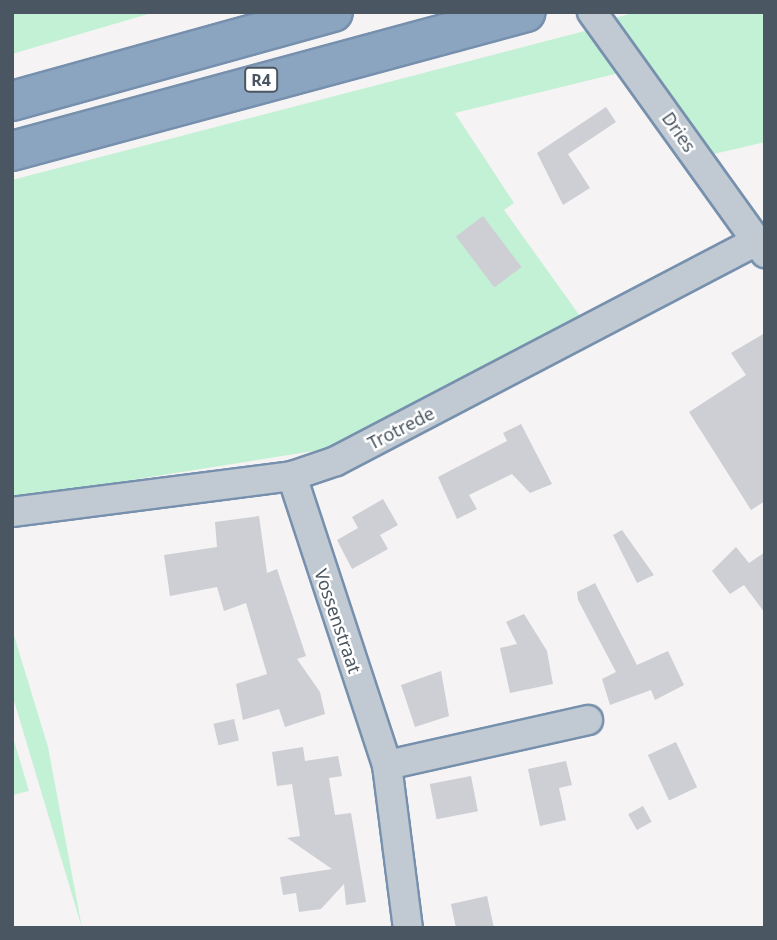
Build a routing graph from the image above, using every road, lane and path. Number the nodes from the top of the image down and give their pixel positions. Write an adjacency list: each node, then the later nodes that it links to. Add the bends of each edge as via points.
1 (332, 12): 4 (highway)
2 (592, 12): 6 (street, Dries)
3 (518, 14): 5 (highway, R4)
4 (12, 101)
5 (12, 151)
6 (761, 247): 7 (street, Trotrede, via 377,440)
7 (292, 476): 8 (street, Trotrede); 10 (street, Vossenstraat)
8 (12, 512)
9 (588, 720): 10 (street)
10 (387, 765): 11 (street, Vossenstraat)
11 (408, 928)

